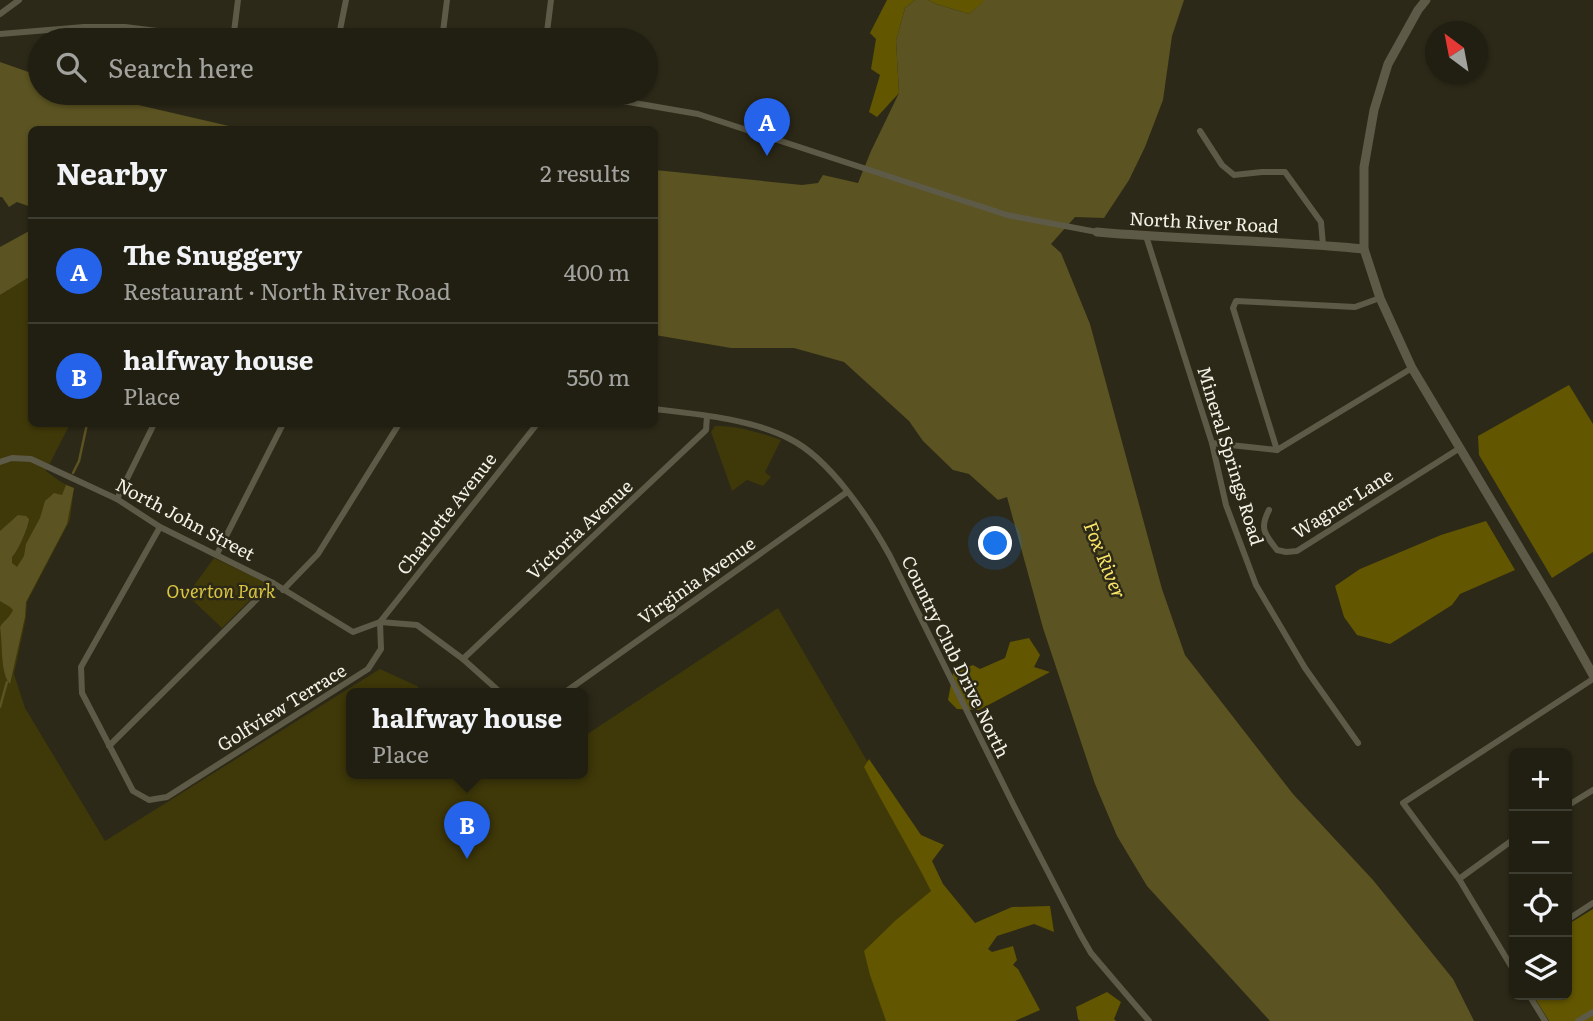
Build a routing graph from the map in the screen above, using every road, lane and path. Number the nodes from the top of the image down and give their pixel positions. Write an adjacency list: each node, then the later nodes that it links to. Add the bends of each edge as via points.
1 (19, 0): 7 (street)
2 (238, 0): 10 (street)
3 (346, 0): 11 (street)
4 (447, 0): 12 (street)
5 (551, 0): 13 (street)
6 (1426, 0): 21 (street, via 1388,64 1374,110 1364,167)
7 (0, 14)
8 (72, 28): 9 (street)
9 (133, 28)
10 (234, 28)
11 (340, 28)
12 (444, 28)
13 (548, 28)
14 (28, 32): 15 (street)
15 (0, 34)
16 (646, 105): 18 (street, North River Road, via 698,114 1007,215)
17 (1200, 131): 20 (street, via 1234,175 1285,172 1321,222)
18 (1097, 232): 19 (street, North River Road)
19 (1146, 236): 20 (street, North River Road); 30 (street, Mineral Springs Road)
20 (1323, 245): 21 (street, North River Road)
21 (1364, 249): 22 (street)
22 (1380, 298): 23 (street); 32 (street, via 1355,307 1236,301 1233,308)
23 (1412, 368): 31 (street); 32 (street)
24 (658, 409): 25 (street, Country Club Drive North)
25 (707, 415): 34 (street, Country Club Drive North, via 791,439); 42 (street, Victoria Avenue, via 706,430)
26 (153, 427): 35 (street)
27 (281, 427): 38 (street)
28 (397, 427): 40 (street, via 318,554)
29 (535, 427): 41 (street, Charlotte Avenue)
30 (1212, 443): 32 (street); 46 (street, Mineral Springs Road, via 1226,505 1256,585 1305,668)
31 (1460, 448): 36 (street, Wagner Lane, via 1297,551 1277,550 1267,537 1263,528); 43 (street)
32 (1277, 450)
33 (0, 461): 35 (street, North John Street, via 31,459)
34 (847, 492): 45 (street, Virginia Avenue); 58 (street, Country Club Drive North, via 890,556 1080,934)
35 (117, 499): 37 (street, North John Street)
36 (1269, 510)
37 (160, 527): 38 (street, North John Street); 47 (street, via 81,667 82,693)
38 (217, 554): 39 (street, North John Street)
39 (273, 583): 40 (street, North John Street); 47 (street)
40 (283, 590): 41 (street, North John Street, via 353,632)
41 (380, 622): 42 (street, North John Street, via 417,625); 47 (street, Golfview Terrace, via 381,649 368,669 167,797 149,800 133,791)
42 (463, 659): 44 (street, North John Street)
43 (1593, 677): 51 (street, via 1403,803)
44 (495, 688)
45 (571, 688)
46 (1358, 743)
47 (109, 746)
48 (1593, 790): 49 (street)
49 (1572, 803)
50 (1509, 843): 51 (street)
51 (1458, 879): 54 (street)
52 (1593, 904): 53 (street)
53 (1572, 917)
54 (1507, 959): 55 (street)
55 (1509, 962)
56 (1532, 1000): 59 (street)
57 (1593, 1012): 60 (street)
58 (1149, 1021)
59 (1545, 1021)
60 (1578, 1021)

